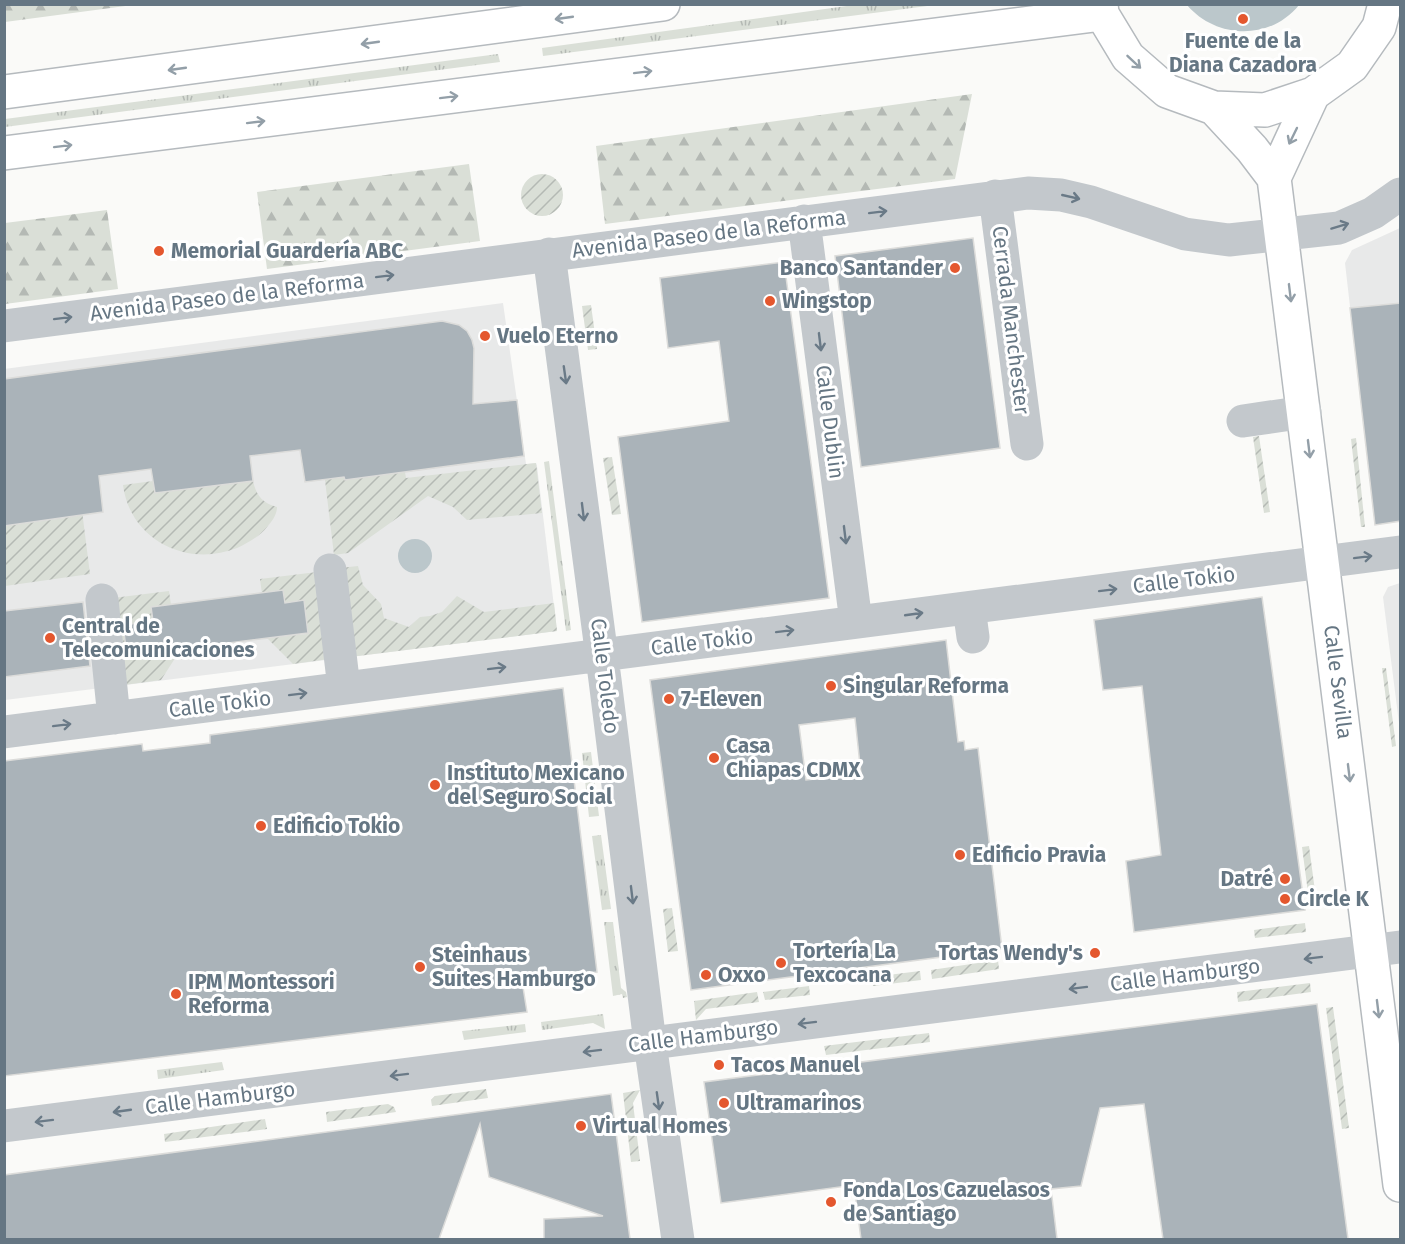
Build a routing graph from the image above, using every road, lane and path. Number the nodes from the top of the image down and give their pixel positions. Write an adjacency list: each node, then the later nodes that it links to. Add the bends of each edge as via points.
1 (663, 4): 4 (main road, one-way to 4)
2 (1385, 4): 5 (main road, via 1379,27 1352,66)
3 (1102, 9): 6 (main road, one-way to 6, via 1128,57 1167,90); 7 (main road, one-way to 3)
4 (4, 92)
5 (1313, 94): 6 (main road, via 1265,110); 8 (main road, one-way to 8)
6 (1214, 108): 8 (main road, Calle Sevilla)
7 (4, 153)
8 (1274, 178): 12 (main road, Calle Sevilla)
9 (1401, 194): 12 (street, Avenida Paseo de la Reforma, one-way to 9, via 1339,228 1373,213)
10 (995, 196): 11 (street, Avenida Paseo de la Reforma, one-way to 10); 12 (street, Avenida Paseo de la Reforma, one-way to 12, via 1061,195 1211,239); 17 (street, Cerrada Manchester)
11 (804, 221): 13 (street, Avenida Paseo de la Reforma); 22 (street, Calle Dublin, one-way to 22)
12 (1282, 235): 15 (main road, Calle Sevilla, one-way to 15)
13 (549, 255): 14 (street, Avenida Paseo de la Reforma, one-way to 13); 23 (street, Calle Toledo, one-way to 23)
14 (4, 326)
15 (1305, 412): 16 (street); 19 (main road, Calle Sevilla, one-way to 19)
16 (1243, 421)
17 (1027, 444)
18 (1401, 552): 19 (street, Calle Tokio, one-way to 18)
19 (1323, 562): 22 (street, Calle Tokio, one-way to 19, via 971,622); 27 (main road, Calle Sevilla, one-way to 27)
20 (330, 570): 24 (street)
21 (102, 600): 25 (street)
22 (856, 622): 23 (street, Calle Tokio, one-way to 22)
23 (602, 655): 24 (street, Calle Tokio, one-way to 23); 28 (street, Calle Toledo, one-way to 28)
24 (344, 688): 25 (street, Calle Tokio, one-way to 24)
25 (114, 718): 26 (street, Calle Tokio, one-way to 25)
26 (4, 732)
27 (1386, 949): 28 (street, Calle Hamburgo, one-way to 28); 30 (main road, Calle Sevilla, one-way to 30)
28 (650, 1043): 29 (street, Calle Hamburgo, one-way to 29); 31 (street, Calle Toledo, one-way to 31)
29 (4, 1126)
30 (1401, 1185)
31 (678, 1239)

